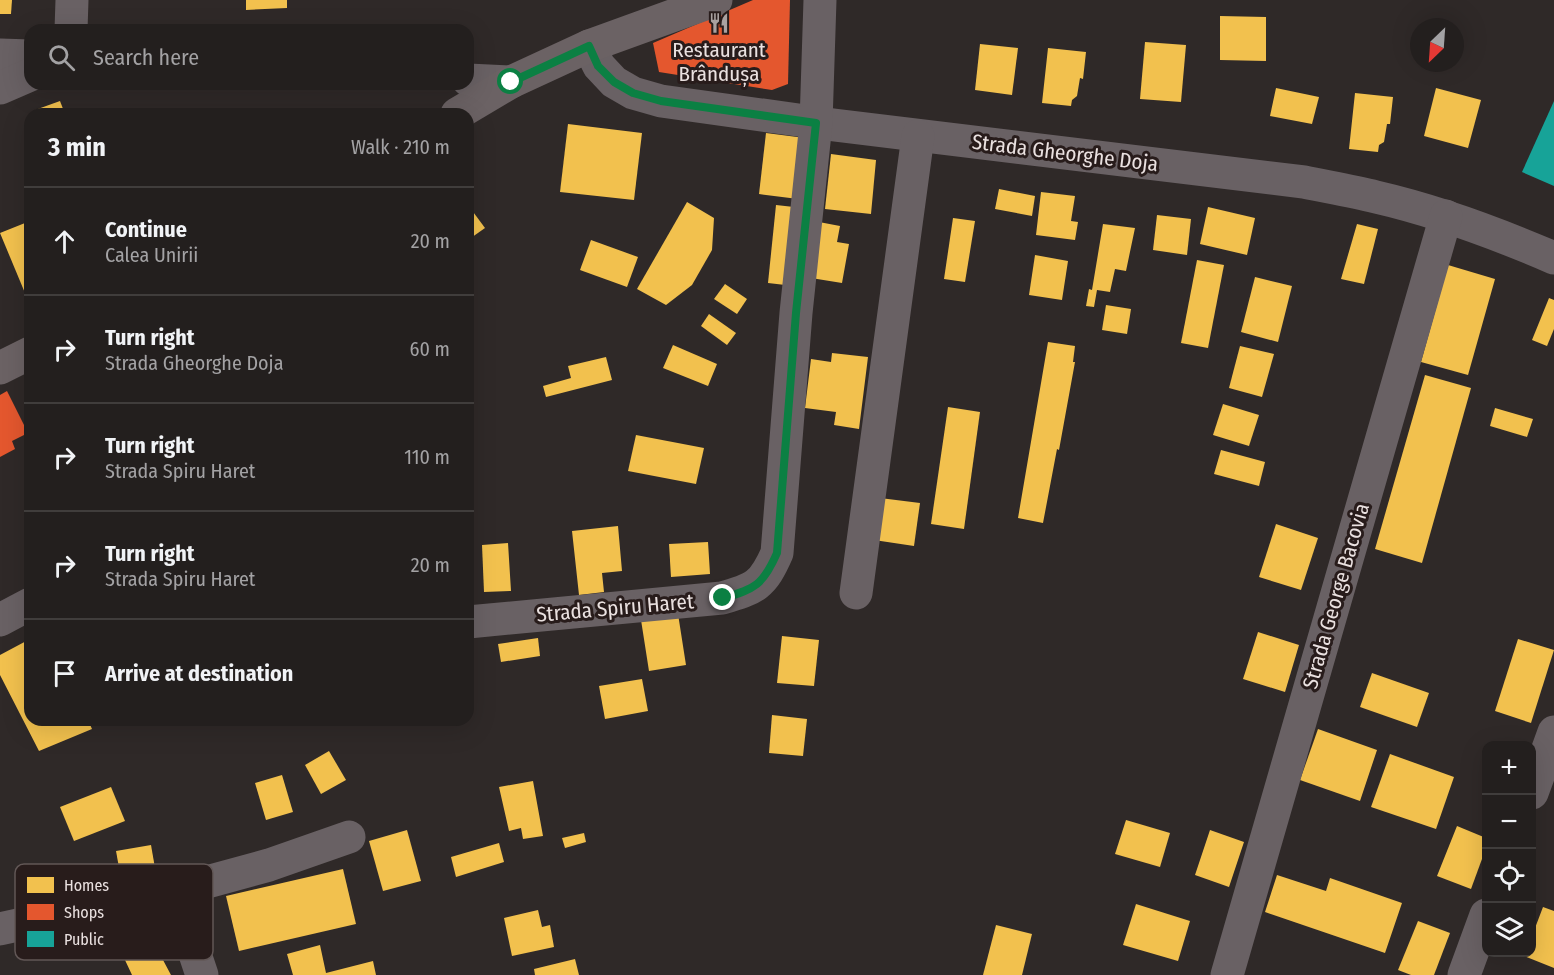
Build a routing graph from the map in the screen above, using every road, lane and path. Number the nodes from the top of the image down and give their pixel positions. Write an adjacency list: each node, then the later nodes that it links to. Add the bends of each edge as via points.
1 (72, 0): 4 (street)
2 (716, 0): 5 (main road)
3 (820, 0): 13 (street, Strada Spiru Haret)
4 (71, 24)
5 (589, 46): 10 (main road); 13 (street, Strada Gheorghe Doja, via 598,66 633,93 661,101)
6 (0, 55): 7 (street)
7 (24, 56)
8 (24, 78): 11 (street)
9 (474, 80): 10 (street)
10 (511, 82): 12 (main road)
11 (0, 88)
12 (467, 108)
13 (816, 123): 14 (street, Strada Gheorghe Doja); 22 (street, Strada Spiru Haret, via 777,553 770,570 758,584 723,598)
14 (918, 136): 15 (street, Strada Gheorghe Doja, via 1304,182 1376,196); 19 (street)
15 (1446, 216): 16 (street, Strada Gheorghe Doja); 32 (street, Strada George Bacovia)
16 (1554, 258)
17 (24, 356): 18 (main road)
18 (0, 368)
19 (856, 593)
20 (24, 607): 21 (street)
21 (0, 620)
22 (474, 621)
23 (1554, 732): 24 (street)
24 (1536, 782)
25 (349, 837): 26 (street)
26 (213, 880)
27 (15, 926): 29 (street)
28 (1482, 926): 33 (street)
29 (0, 929)
30 (197, 960): 31 (street)
31 (202, 975)
32 (1227, 975)
33 (1464, 975)

